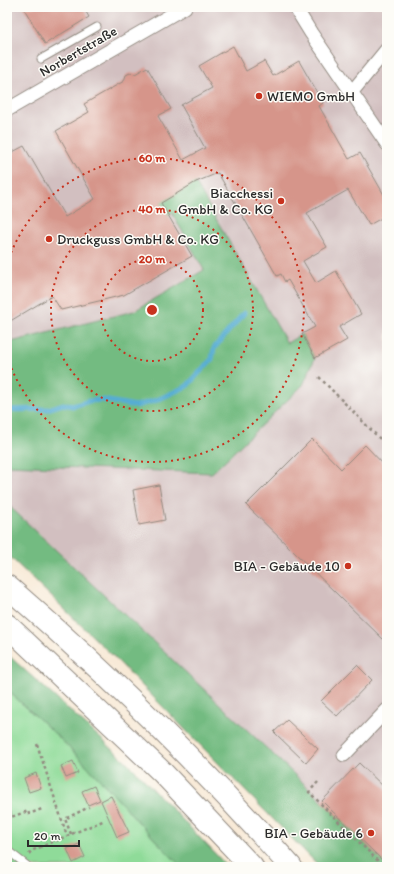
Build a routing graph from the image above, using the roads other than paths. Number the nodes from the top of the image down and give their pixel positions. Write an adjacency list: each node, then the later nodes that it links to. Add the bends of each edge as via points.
1 (186, 7): 7 (street, Norbertstraße)
2 (295, 7): 6 (street)
3 (97, 27): 5 (lane)
4 (387, 49): 6 (street)
5 (41, 59)
6 (351, 93): 8 (street)
7 (7, 110)
8 (387, 144)
9 (7, 586): 16 (highway, via 107,677 248,818)
10 (7, 625): 15 (highway, via 162,772)
11 (387, 710): 12 (street)
12 (344, 755)
13 (7, 850): 14 (lane)
14 (29, 867)
15 (252, 867)
16 (291, 867)

